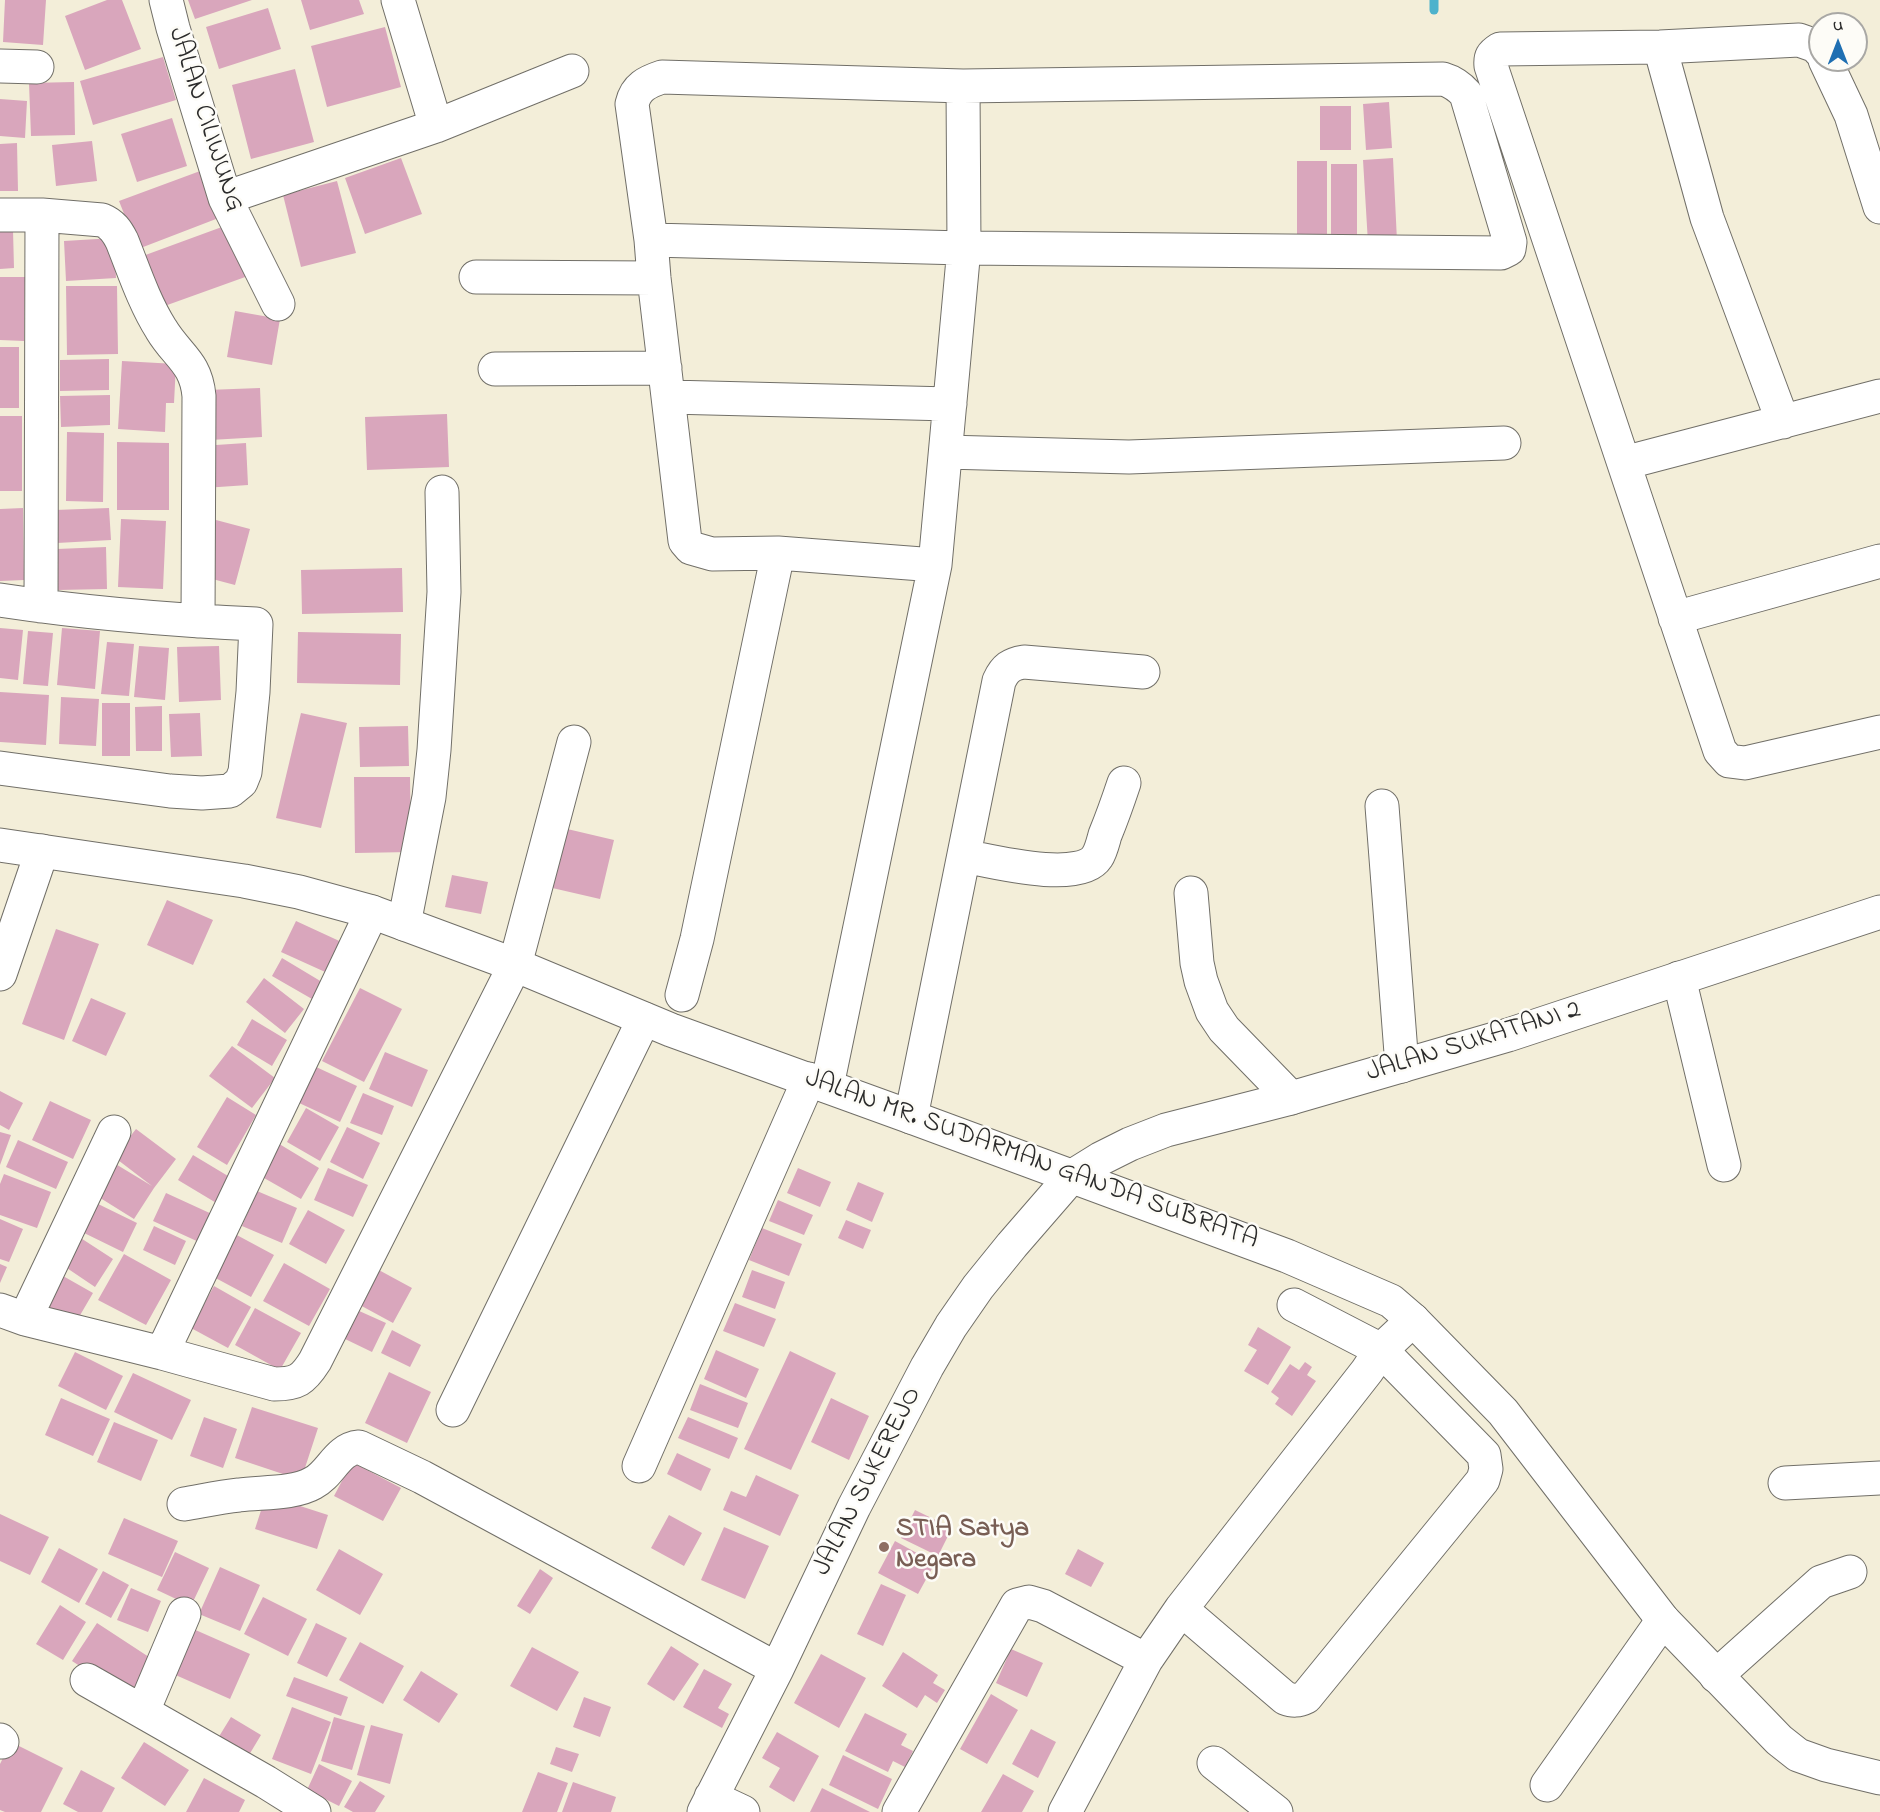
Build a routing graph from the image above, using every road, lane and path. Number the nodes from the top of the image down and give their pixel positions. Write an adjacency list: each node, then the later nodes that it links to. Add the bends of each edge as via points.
1 (166, 0): 12 (street, JALAN CILIWUNG)
2 (398, 0): 11 (street)
3 (1808, 43): 4 (street, via 1799,40)
4 (1660, 47): 25 (street, via 1707,218); 28 (street, via 1500,49 1490,59)
5 (0, 66): 6 (street)
6 (37, 67)
7 (572, 71): 11 (street)
8 (1834, 72): 10 (street)
9 (963, 86): 16 (street, via 662,77 648,81 634,94 633,104); 17 (street); 17 (street, via 1452,81 1466,94 1510,242 1506,252 1485,254)
10 (1865, 114): 13 (street)
11 (435, 126): 12 (street)
12 (225, 198): 20 (street, JALAN CILIWUNG)
13 (1880, 207)
14 (0, 215): 15 (street)
15 (42, 215): 34 (street); 36 (street, via 102,220 113,227 157,321 196,376)
16 (651, 240): 17 (street); 19 (street)
17 (964, 248): 24 (street)
18 (476, 277): 19 (street)
19 (654, 278): 22 (street)
20 (278, 304)
21 (495, 369): 22 (street)
22 (667, 383): 24 (street); 30 (street, via 685,541 691,548 712,554)
23 (1880, 396): 25 (street)
24 (950, 404): 27 (street)
25 (1783, 422): 28 (street)
26 (1504, 443): 27 (street, via 1129,457)
27 (946, 452): 32 (street)
28 (1624, 463): 35 (street)
29 (442, 492): 49 (street, via 444,592 435,740 429,797)
30 (778, 553): 32 (street); 53 (street)
31 (1880, 561): 35 (street)
32 (935, 565): 56 (street)
33 (0, 600): 34 (street)
34 (41, 606): 36 (street)
35 (1675, 618): 38 (street, via 1720,751 1729,761 1745,764)
36 (198, 621): 40 (street, via 256,624 245,772 237,787 219,793 170,791)
37 (1143, 672): 45 (street, via 1024,662 1015,663 1002,673)
38 (1880, 732)
39 (574, 742): 50 (street)
40 (0, 768)
41 (1124, 783): 45 (street, via 1097,858 1085,867 1063,871 1017,867)
42 (1382, 806): 55 (street)
43 (0, 845): 44 (street, JALAN MR. SUDARMAN GANDA SUBRATA)
44 (42, 851): 47 (street, JALAN MR. SUDARMAN GANDA SUBRATA, via 299,892); 51 (street)
45 (964, 856): 58 (street)
46 (1191, 893): 57 (street, via 1197,963 1212,1011 1224,1029)
47 (372, 912): 49 (street, JALAN MR. SUDARMAN GANDA SUBRATA); 66 (street)
48 (1880, 912): 52 (street, JALAN SUKATANI 2)
49 (404, 924): 50 (street, JALAN MR. SUDARMAN GANDA SUBRATA)
50 (515, 965): 54 (street, JALAN MR. SUDARMAN GANDA SUBRATA); 66 (street, via 303,1378 274,1384)
51 (0, 974)
52 (1679, 978): 55 (street, JALAN SUKATANI 2, via 1508,1035); 60 (street)
53 (682, 995)
54 (644, 1019): 56 (street, JALAN MR. SUDARMAN GANDA SUBRATA); 67 (street)
55 (1402, 1065): 57 (street, JALAN SUKATANI 2)
56 (818, 1083): 58 (street, JALAN MR. SUDARMAN GANDA SUBRATA); 68 (street)
57 (1291, 1098): 61 (street, JALAN SUKATANI 2, via 1166,1130 1130,1144)
58 (911, 1117): 61 (street, JALAN MR. SUDARMAN GANDA SUBRATA)
59 (114, 1132): 63 (street)
60 (1724, 1165)
61 (1071, 1177): 64 (street, JALAN MR. SUDARMAN GANDA SUBRATA, via 1287,1256 1390,1301); 77 (street, JALAN SUKEREJO, via 1005,1253 951,1326 881,1454)
62 (1294, 1305): 65 (street)
63 (12, 1315): 66 (street)
64 (1413, 1320): 65 (street); 75 (street, JALAN MR. SUDARMAN GANDA SUBRATA, via 1503,1412)
65 (1381, 1350): 73 (street); 73 (street, via 1484,1455 1483,1480 1306,1697 1296,1701 1285,1698)
66 (162, 1353)
67 (453, 1410)
68 (639, 1466)
69 (1880, 1478): 70 (street)
70 (1785, 1483)
71 (184, 1504): 77 (street, via 307,1486 348,1449 359,1447 422,1477)
72 (1850, 1572): 78 (street, via 1821,1582 1808,1592)
73 (1181, 1609): 76 (street)
74 (184, 1614): 80 (street)
75 (1663, 1620): 78 (street, JALAN MR. SUDARMAN GANDA SUBRATA); 83 (street)
76 (1146, 1660): 87 (street, via 1043,1606 1029,1602 1017,1605); 88 (street)
77 (777, 1669): 84 (street, JALAN SUKEREJO)
78 (1716, 1676): 82 (street, JALAN MR. SUDARMAN GANDA SUBRATA, via 1798,1755)
79 (87, 1680): 80 (street)
80 (143, 1711): 85 (street)
81 (1214, 1763): 89 (street)
82 (1880, 1778)
83 (1547, 1785)
84 (708, 1805): 86 (street)
85 (314, 1812)
86 (743, 1812)
87 (899, 1812)
88 (1065, 1812)
89 (1276, 1812)

